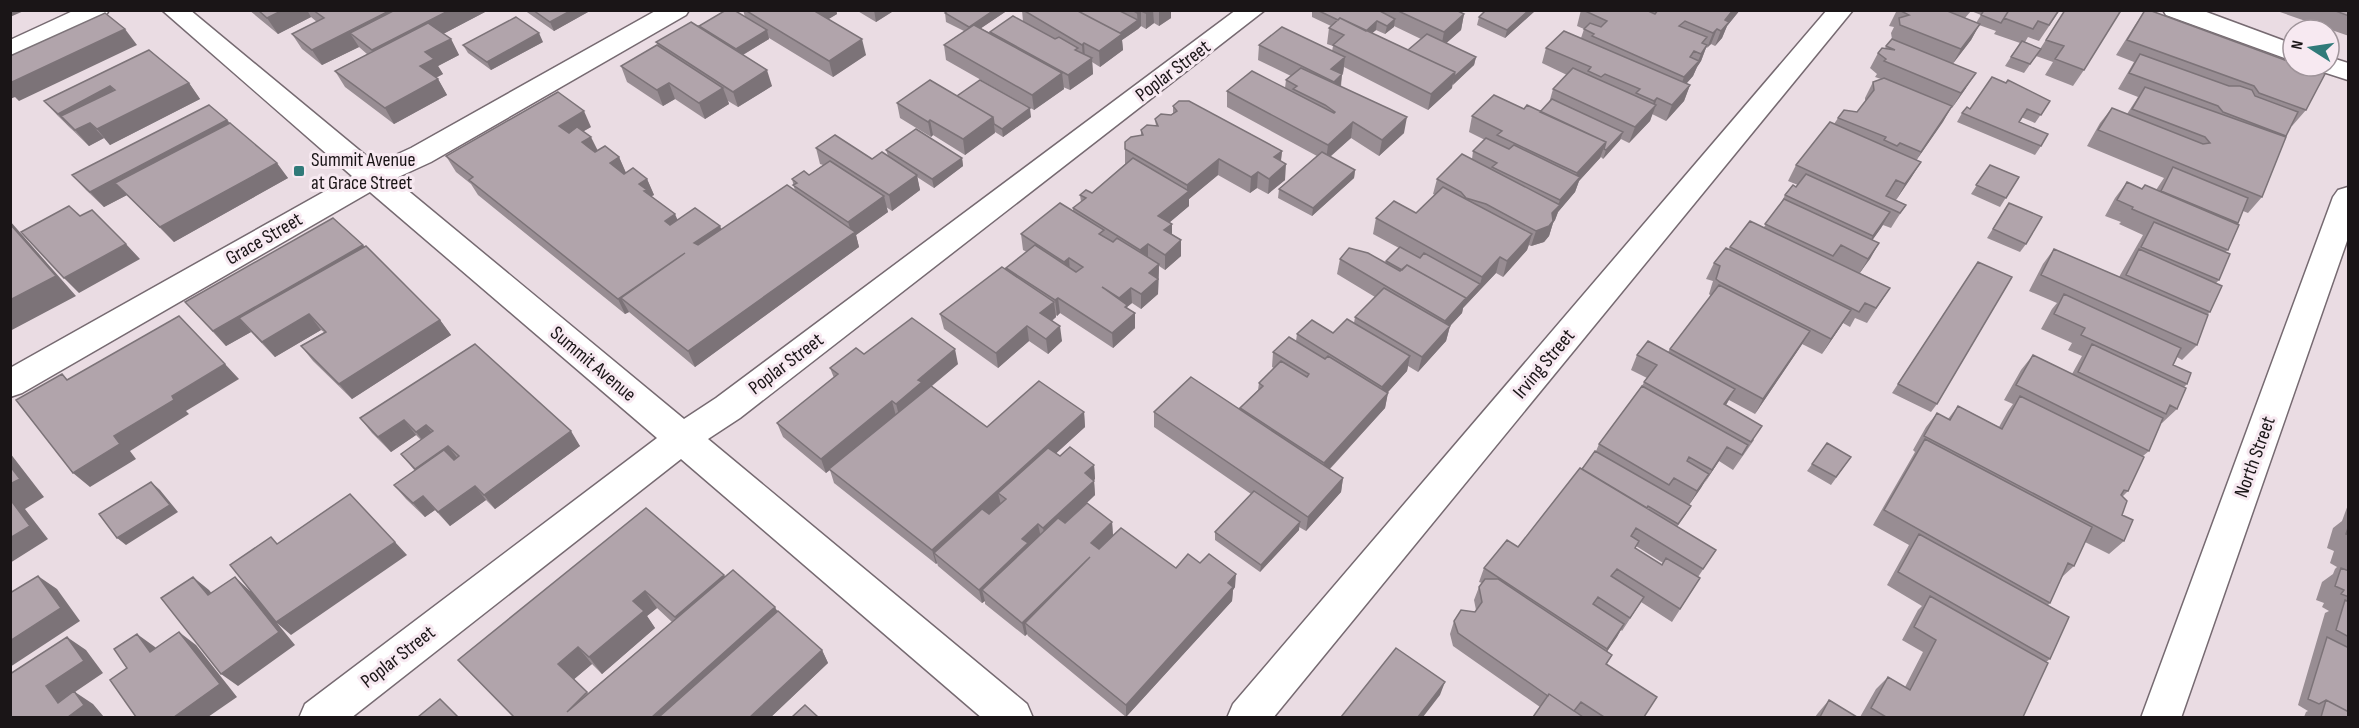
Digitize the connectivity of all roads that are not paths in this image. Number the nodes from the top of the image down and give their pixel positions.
1 (98, 10) edge
2 (174, 10) edge
3 (677, 10) edge
4 (1253, 10) edge
5 (1841, 10) edge
6 (2175, 10) edge
7 (2281, 49) edge
8 (10, 50) edge
9 (371, 178) junction
10 (2349, 197) edge
11 (10, 384) edge
12 (681, 439) junction
13 (319, 717) edge
14 (1013, 717) edge
15 (1247, 717) edge
16 (2161, 717) edge

1 - 8 street
2 - 9 street, Summit Avenue
3 - 9 street, Grace Street
4 - 12 street, Poplar Street
5 - 15 street, Irving Street
6 - 7 street
9 - 11 street, Grace Street
9 - 12 street, Summit Avenue
10 - 16 street, North Street
12 - 13 street, Poplar Street
12 - 14 street, Summit Avenue

